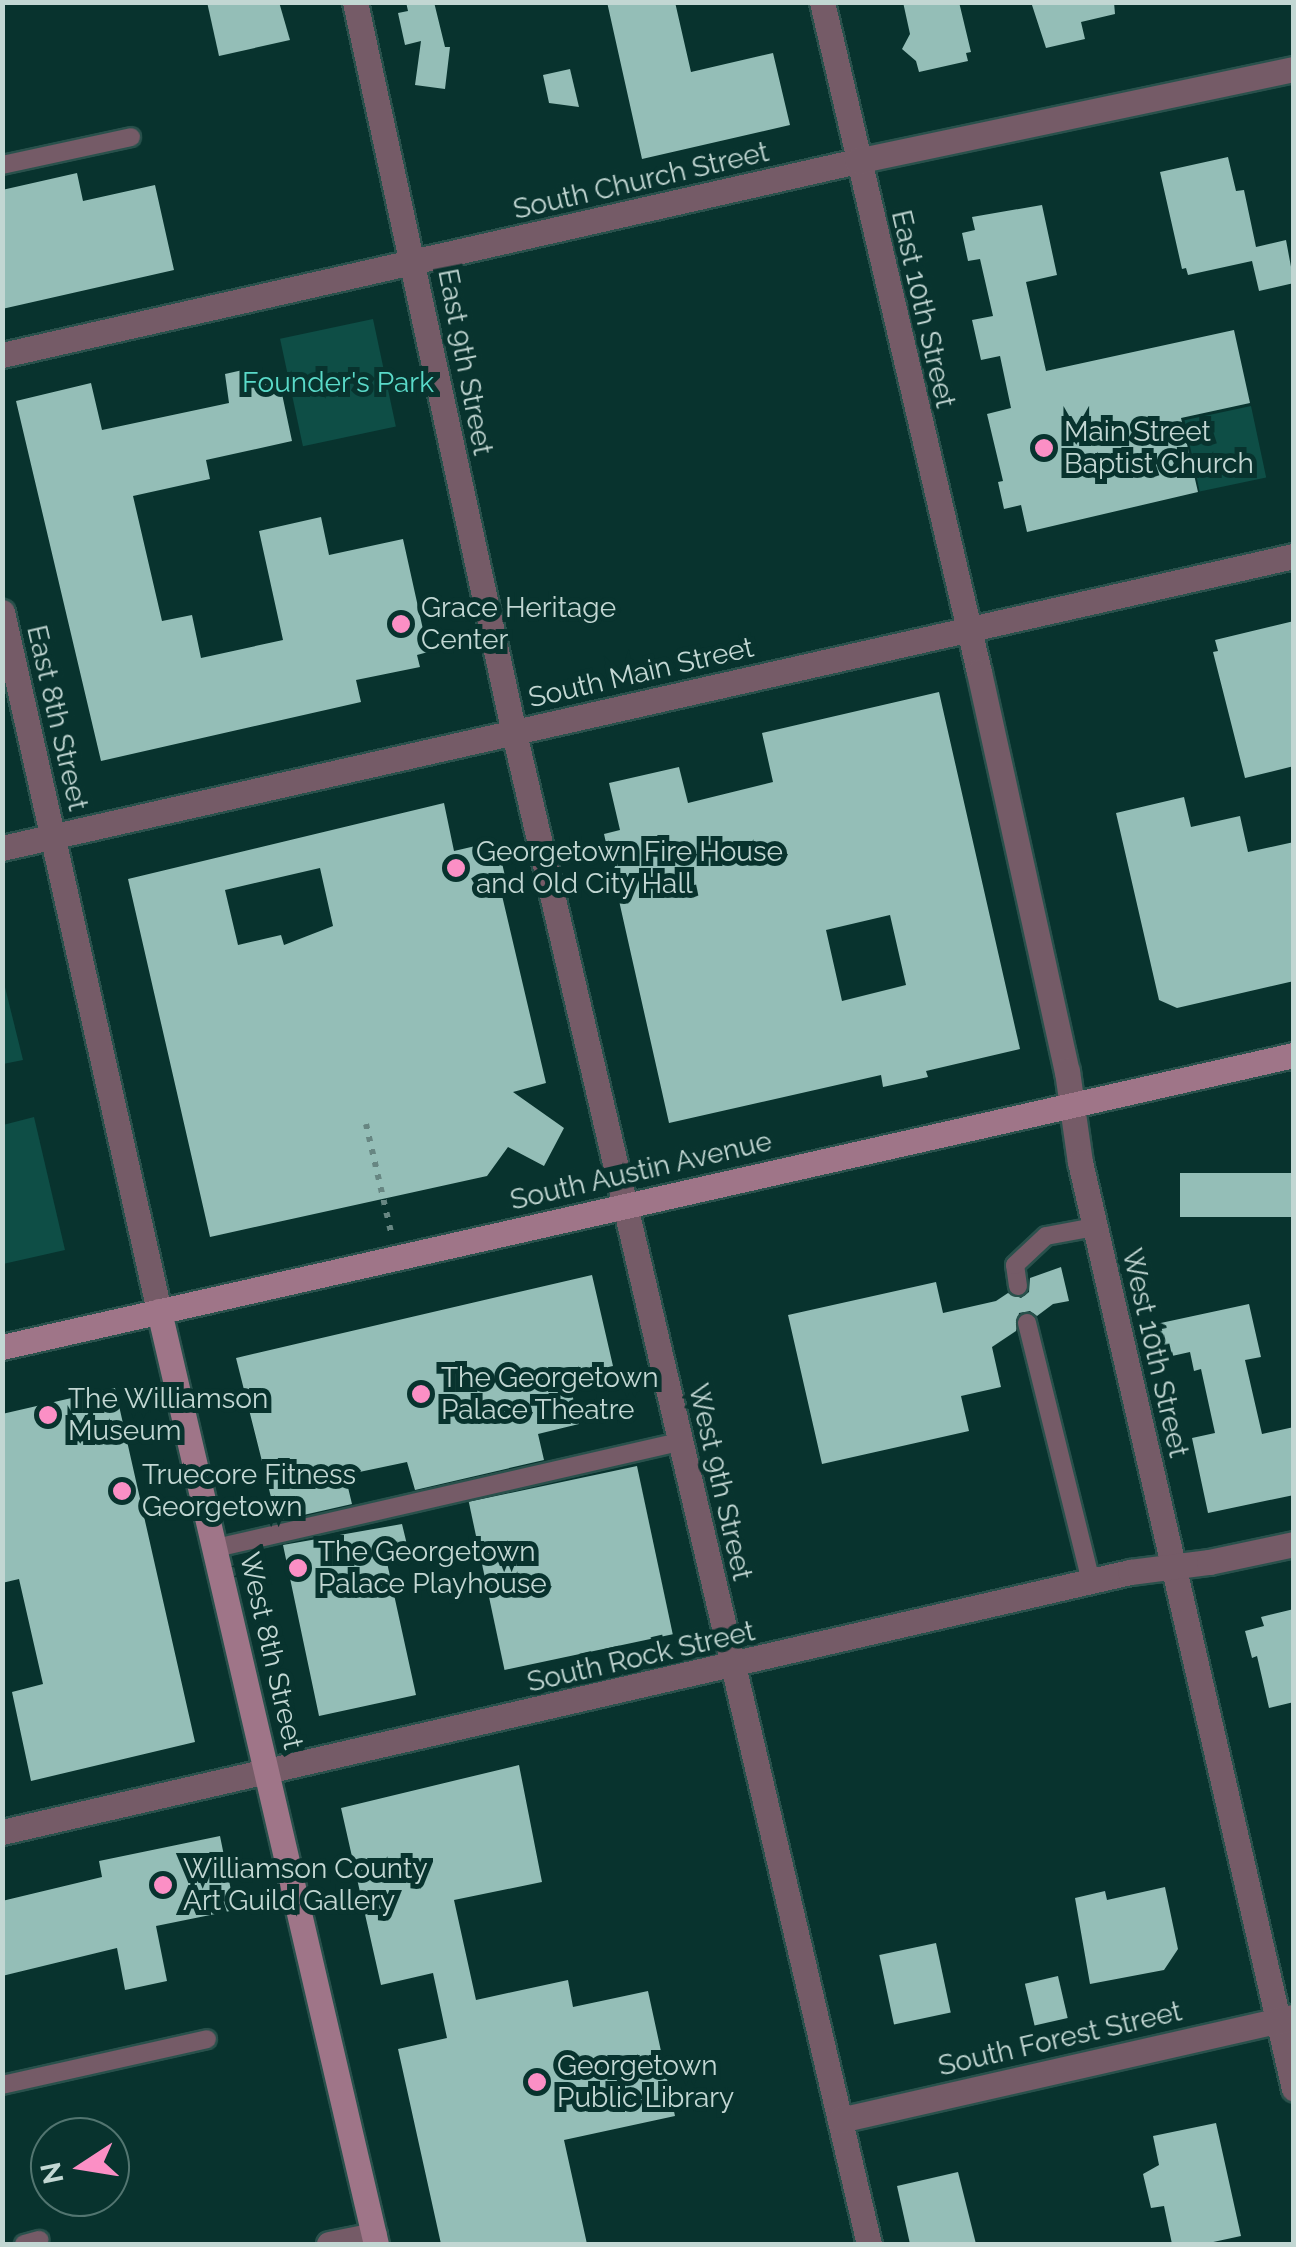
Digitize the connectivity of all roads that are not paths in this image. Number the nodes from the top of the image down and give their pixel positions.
1 (355, 2) edge
2 (822, 2) edge
3 (1294, 69) edge
4 (131, 137) dead end
5 (857, 161) junction
6 (2, 165) edge
7 (415, 264) junction
8 (2, 355) edge
9 (1294, 556) edge
10 (2, 612) edge
11 (970, 629) junction
12 (514, 733) junction
13 (53, 837) junction
14 (2, 848) edge
15 (1294, 1054) edge
16 (1073, 1105) junction
17 (626, 1205) junction
18 (1095, 1227) junction
19 (1018, 1286) dead end
20 (159, 1311) junction
21 (1027, 1323) dead end
22 (2, 1347) edge
23 (680, 1442) junction
24 (1294, 1544) edge
25 (216, 1548) junction
26 (1174, 1568) junction
27 (1090, 1582) junction
28 (733, 1667) junction
29 (269, 1772) junction
30 (2, 1832) edge
31 (1286, 2019) edge
32 (207, 2039) dead end
33 (2, 2085) edge
34 (1294, 2089) edge
35 (840, 2120) junction
36 (375, 2240) edge
37 (329, 2244) edge
38 (868, 2244) edge

1 - 7 street, East 9th Street
2 - 5 street, East 10th Street
3 - 5 street, South Church Street
4 - 6 lane
5 - 7 street, South Church Street
5 - 11 street, East 10th Street
7 - 8 street, South Church Street
7 - 12 street, East 9th Street
9 - 11 street, South Main Street
10 - 13 street, East 8th Street
11 - 12 street, South Main Street
11 - 16 street, West 10th Street
12 - 13 street, South Main Street
12 - 17 street, West 9th Street
13 - 14 street, South Main Street
13 - 20 street, West 8th Street
15 - 16 main road, South Austin Avenue
16 - 17 main road, South Austin Avenue
16 - 18 street, West 10th Street
17 - 20 main road, South Austin Avenue
17 - 23 street, West 9th Street
18 - 19 lane
18 - 26 street, West 10th Street
20 - 22 main road, South Austin Avenue
20 - 25 main road, West 8th Street
21 - 27 lane
23 - 25 lane
23 - 28 street, West 9th Street
24 - 26 street, South Rock Street
25 - 29 main road, West 8th Street
26 - 27 street, South Rock Street
26 - 31 street, West 10th Street
27 - 28 street, South Rock Street
28 - 29 street, South Rock Street
28 - 35 street, West 9th Street
29 - 30 street, South Rock Street
29 - 36 main road, West 8th Street
31 - 34 street, West 10th Street
31 - 35 street, South Forest Street
32 - 33 lane
35 - 38 street, West 9th Street
36 - 37 street

